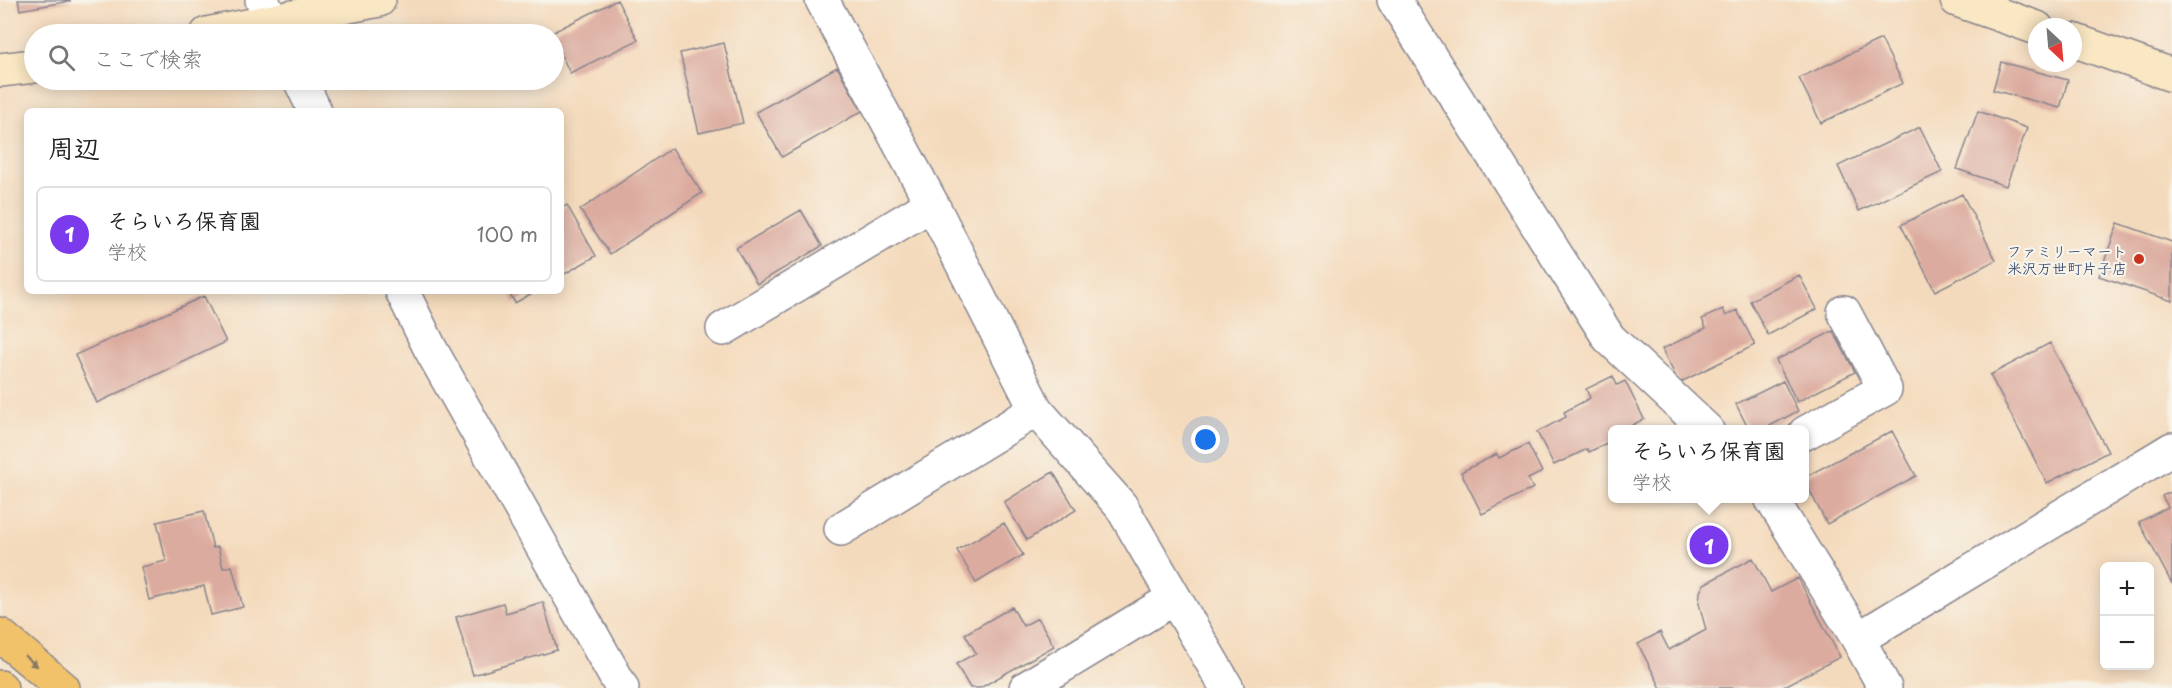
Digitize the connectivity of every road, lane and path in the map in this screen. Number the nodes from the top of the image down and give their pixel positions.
1 (379, 0) edge
2 (822, 0) edge
3 (1394, 0) edge
4 (1965, 1) edge
5 (271, 19) edge
6 (250, 24) edge
7 (2028, 25) edge
8 (2082, 43) edge
9 (24, 67) edge
10 (0, 70) edge
11 (2172, 75) edge
12 (305, 90) edge
13 (314, 108) edge
14 (932, 204) junction
15 (403, 294) edge
16 (1844, 312) dead end
17 (723, 329) dead end
18 (1036, 410) junction
19 (1703, 425) edge
20 (1809, 431) edge
21 (2172, 449) edge
22 (1774, 503) edge
23 (841, 529) dead end
24 (1174, 598) junction
25 (0, 635) edge
26 (1858, 639) junction
27 (63, 688) edge
28 (622, 688) edge
29 (1026, 688) edge
30 (1227, 688) edge
31 (1885, 688) edge

1 - 5 street
2 - 14 street
3 - 19 street
4 - 7 street
5 - 6 street
8 - 11 street
9 - 10 street
12 - 13 street
14 - 17 street
14 - 18 street
15 - 28 street
16 - 20 street
18 - 23 street
18 - 24 street
21 - 26 street
22 - 26 street
24 - 29 street
24 - 30 street
25 -> 27 highway
26 - 31 street

